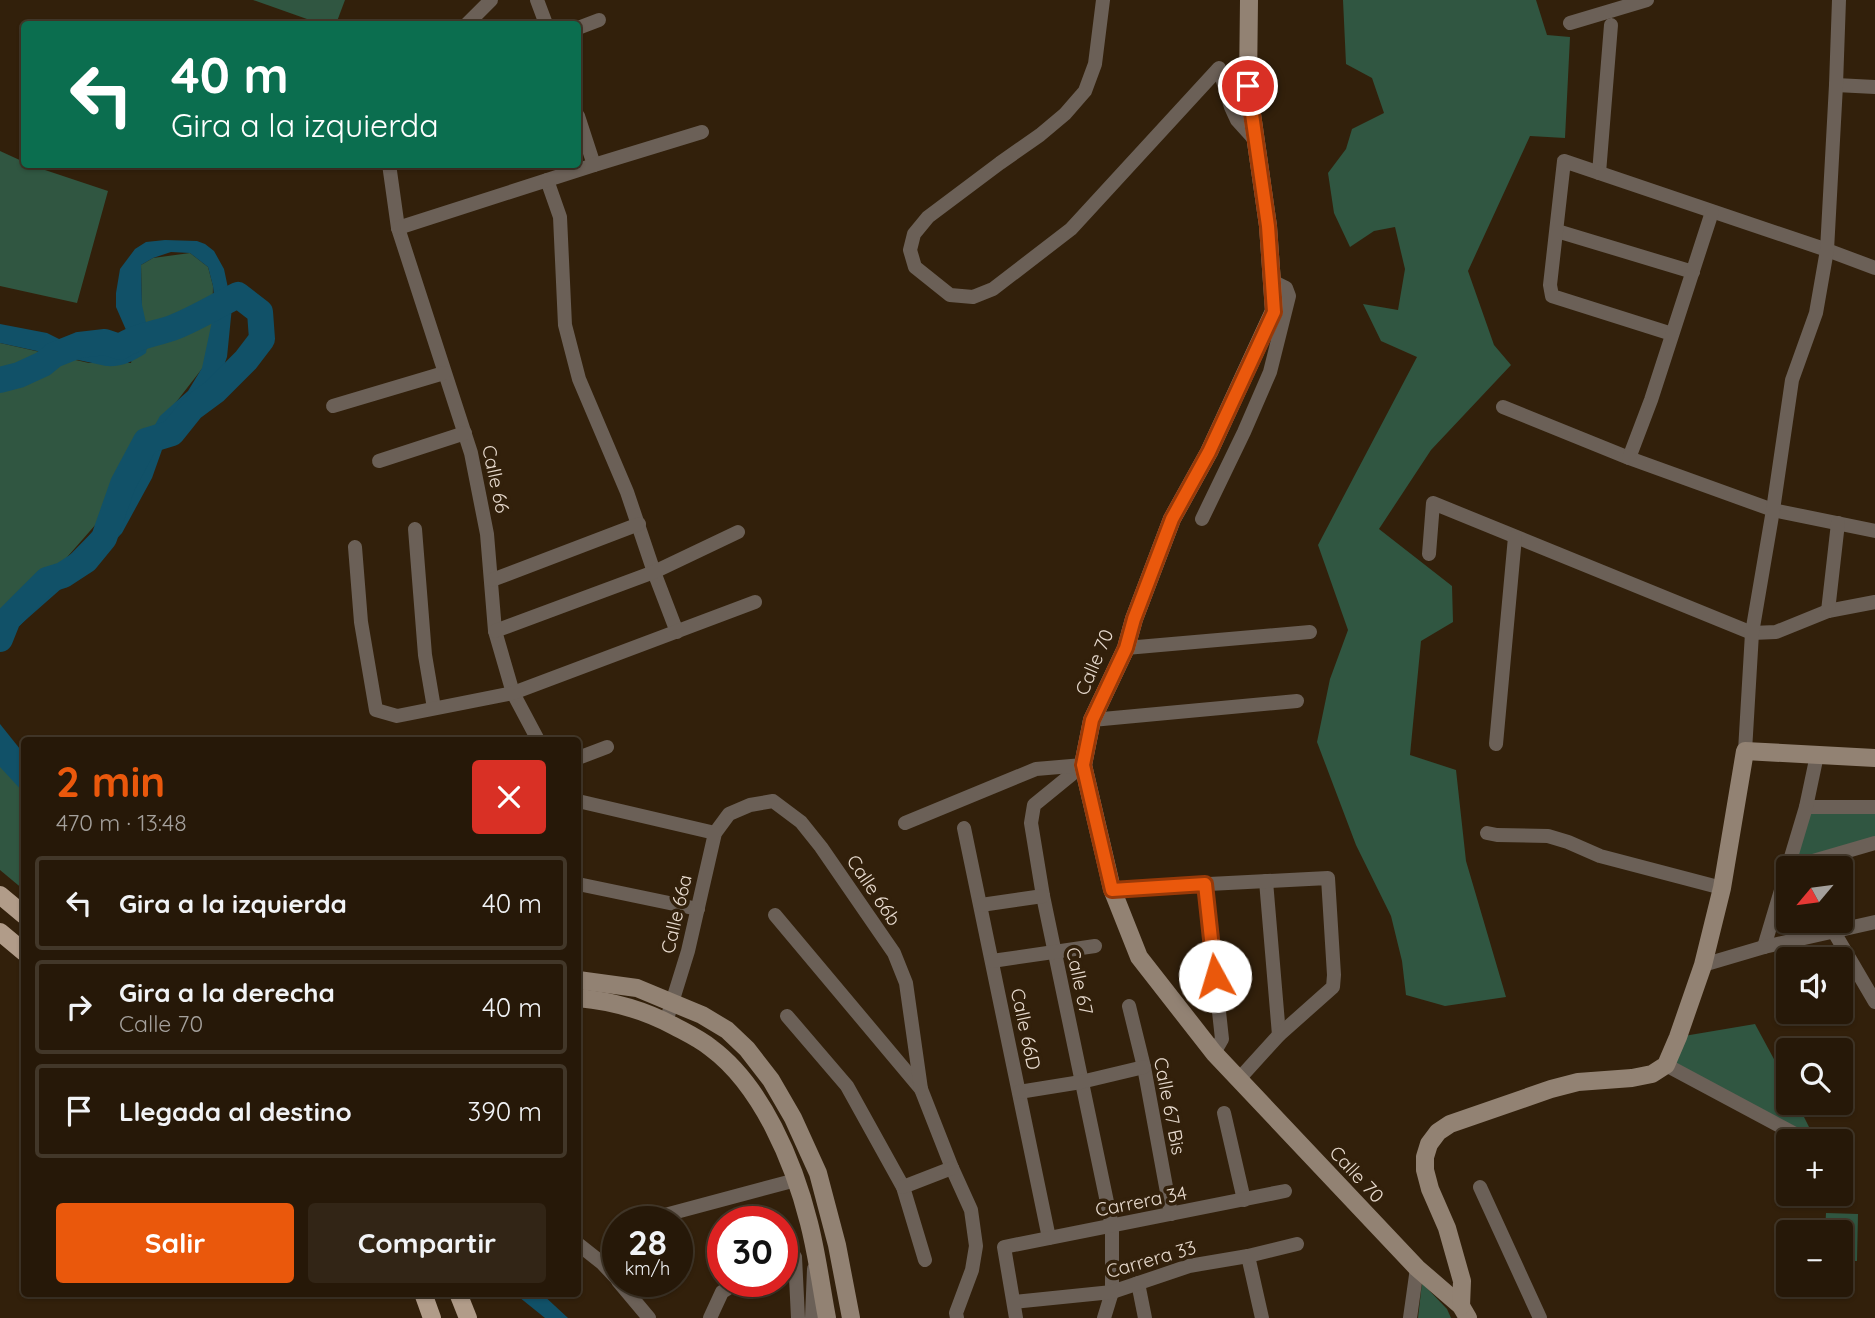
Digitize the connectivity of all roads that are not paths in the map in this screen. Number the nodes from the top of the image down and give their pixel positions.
1 (491, 0) edge
2 (537, 0) edge
3 (1102, 0) edge
4 (1647, 0) edge
5 (1839, 0) edge
6 (1245, 1) edge
7 (599, 20) dead end
8 (470, 21) edge
9 (545, 21) edge
10 (1570, 23) dead end
11 (1611, 25) dead end
12 (581, 27) edge
13 (1836, 85) junction
14 (1875, 88) edge
15 (581, 125) edge
16 (702, 132) dead end
17 (1256, 141) junction
18 (594, 165) junction
19 (390, 168) edge
20 (1599, 173) junction
21 (547, 180) junction
22 (1712, 212) junction
23 (398, 228) junction
24 (1557, 231) junction
25 (1827, 250) junction
26 (1875, 268) edge
27 (1693, 272) junction
28 (1272, 281) junction
29 (1672, 334) junction
30 (444, 373) junction
31 (333, 406) dead end
32 (1503, 407) dead end
33 (465, 433) junction
34 (1629, 458) junction
35 (379, 461) dead end
36 (1773, 510) junction
37 (1202, 519) dead end
38 (1838, 523) junction
39 (639, 524) junction
40 (415, 529) dead end
41 (738, 531) dead end
42 (1875, 531) edge
43 (1515, 537) junction
44 (355, 547) dead end
45 (1429, 554) dead end
46 (654, 572) junction
47 (492, 580) junction
48 (755, 602) dead end
49 (1875, 602) edge
50 (1828, 611) junction
51 (495, 631) junction
52 (677, 632) junction
53 (1310, 632) dead end
54 (1752, 634) junction
55 (1126, 648) junction
56 (513, 693) junction
57 (1297, 701) dead end
58 (434, 708) junction
59 (1092, 720) junction
60 (536, 737) edge
61 (1496, 744) dead end
62 (607, 747) dead end
63 (1745, 751) junction
64 (1817, 755) junction
65 (581, 757) edge
66 (1875, 758) edge
67 (1083, 765) junction
68 (581, 803) edge
69 (1807, 807) junction
70 (1875, 807) edge
71 (905, 823) dead end
72 (964, 828) dead end
73 (715, 833) junction
74 (1487, 833) dead end
75 (1875, 843) edge
76 (1793, 856) edge
77 (1830, 856) edge
78 (1266, 881) junction
79 (1205, 884) junction
80 (581, 885) edge
81 (1722, 888) junction
82 (1112, 890) junction
83 (0, 895) edge
84 (1043, 896) junction
85 (981, 905) junction
86 (698, 909) junction
87 (1776, 909) edge
88 (21, 914) edge
89 (775, 915) dead end
90 (21, 919) edge
91 (1875, 922) edge
92 (1853, 927) edge
93 (1829, 933) edge
94 (1835, 933) edge
95 (4, 935) edge
96 (1095, 946) dead end
97 (1764, 947) junction
98 (21, 949) edge
99 (1055, 952) junction
100 (992, 961) junction
101 (1703, 965) junction
102 (1868, 978) edge
103 (581, 980) edge
104 (581, 998) edge
105 (1875, 1002) edge
106 (673, 1003) junction
107 (1129, 1006) dead end
108 (788, 1016) dead end
109 (666, 1022) junction
110 (1279, 1035) junction
111 (1214, 1053) junction
112 (1666, 1065) junction
113 (1144, 1067) junction
114 (1238, 1079) junction
115 (1081, 1082) junction
116 (921, 1089) junction
117 (1019, 1092) junction
118 (1224, 1113) dead end
119 (1786, 1129) edge
120 (952, 1168) junction
121 (796, 1180) junction
122 (903, 1187) junction
123 (1480, 1187) dead end
124 (1285, 1191) dead end
125 (1244, 1200) junction
126 (693, 1208) edge
127 (1171, 1214) junction
128 (1112, 1226) junction
129 (1049, 1238) junction
130 (1297, 1244) dead end
131 (581, 1246) edge
132 (814, 1250) junction
133 (1248, 1256) junction
134 (925, 1261) dead end
135 (602, 1263) edge
136 (1417, 1268) junction
137 (1138, 1283) junction
138 (1112, 1292) junction
139 (425, 1297) edge
140 (460, 1297) edge
141 (631, 1297) edge
142 (720, 1297) edge
143 (797, 1297) edge
144 (1014, 1302) junction
145 (1465, 1312) edge
146 (432, 1318) edge
147 (468, 1318) edge
148 (649, 1318) edge
149 (710, 1318) edge
150 (798, 1318) edge
151 (812, 1318) edge
152 (827, 1318) edge
153 (852, 1318) edge
154 (957, 1318) edge
155 (1016, 1318) edge
156 (1104, 1318) edge
157 (1145, 1318) edge
158 (1262, 1318) edge
159 (1410, 1318) edge
160 (1540, 1318) edge

1 - 8 street
2 - 9 street
3 - 17 street
4 - 10 street
5 - 13 street
6 - 17 main road, Calle 70
7 - 12 street
11 - 20 street
13 - 14 street
13 - 25 street
15 - 18 street
16 - 18 street
17 - 28 main road, Calle 70
18 - 21 street
19 - 23 street, Calle 66
20 - 22 street
20 - 24 street
21 - 23 street
21 - 39 street
22 - 25 street
22 - 27 street
23 - 30 street, Calle 66
24 - 27 street
24 - 29 street
25 - 26 street
25 - 36 street
27 - 29 street
28 - 37 street
28 - 55 main road, Calle 70
29 - 34 street
30 - 31 street
30 - 33 street, Calle 66
32 - 34 street
33 - 35 street
33 - 47 street, Calle 66
34 - 36 street
36 - 38 street
36 - 54 street
38 - 42 street
38 - 50 street
39 - 46 street
39 - 47 street
40 - 58 street
41 - 46 street
43 - 45 street
43 - 54 street
43 - 61 street
44 - 58 street
46 - 51 street
46 - 52 street
47 - 51 street, Calle 66
48 - 52 street
49 - 50 street
50 - 54 street
51 - 56 street, Calle 66
52 - 56 street
53 - 55 street
54 - 63 street
55 - 59 main road, Calle 70
56 - 58 street
56 - 60 street, Calle 66
57 - 59 street
59 - 67 main road, Calle 70
62 - 65 street
63 - 64 main road
63 - 81 main road
64 - 66 main road
64 - 69 street
67 - 71 street
67 - 82 main road, Calle 70
67 - 84 street, Calle 67
68 - 73 street
69 - 70 street
69 - 76 street
72 - 85 street, Calle 66D
73 - 86 street, Calle 66a
73 - 116 street, Calle 66b
74 - 81 street
75 - 77 street
78 - 79 street
78 - 110 street
78 - 110 street
79 - 82 street
79 - 111 street
80 - 86 street
81 - 101 main road
82 - 111 main road, Calle 70
83 - 88 main road
84 - 85 street
84 - 99 street, Calle 67
85 - 100 street, Calle 66D
86 - 106 street, Calle 66a
87 - 97 street
89 - 116 street
90 - 95 main road
91 - 92 street
93 - 97 street
94 - 102 street
95 - 98 main road
96 - 99 street
97 - 101 street
99 - 100 street
99 - 115 street, Calle 67
100 - 117 street, Calle 66D
101 - 112 main road
102 - 105 street
103 - 106 main road
104 - 109 main road
106 - 109 street, Calle 66a
106 - 153 main road
107 - 113 street, Calle 67 Bis
108 - 122 street
109 - 121 main road
110 - 114 street
111 - 114 main road, Calle 70
112 - 119 street
112 - 145 main road
113 - 115 street
113 - 127 street, Calle 67 Bis
114 - 136 main road, Calle 70
115 - 117 street
115 - 128 street, Calle 67
116 - 120 street
117 - 129 street, Calle 66D
118 - 125 street
120 - 122 street
120 - 154 street
121 - 126 street
121 - 132 main road
122 - 134 street
123 - 160 street
124 - 125 street, Carrera 34
125 - 127 street, Carrera 34
127 - 128 street, Carrera 34
128 - 129 street, Carrera 34
128 - 138 street, Calle 67
129 - 144 street, Carrera 34
130 - 133 street, Carrera 33
131 - 135 street
132 - 151 street
132 - 152 main road
133 - 137 street, Carrera 33
133 - 158 street
136 - 145 main road, Calle 70
136 - 159 street
137 - 138 street, Carrera 33
137 - 157 street
138 - 144 street, Carrera 33
138 - 156 street, Calle 67
139 - 146 main road
140 - 147 main road
141 - 148 street
142 - 149 street
143 - 150 street
144 - 155 street

